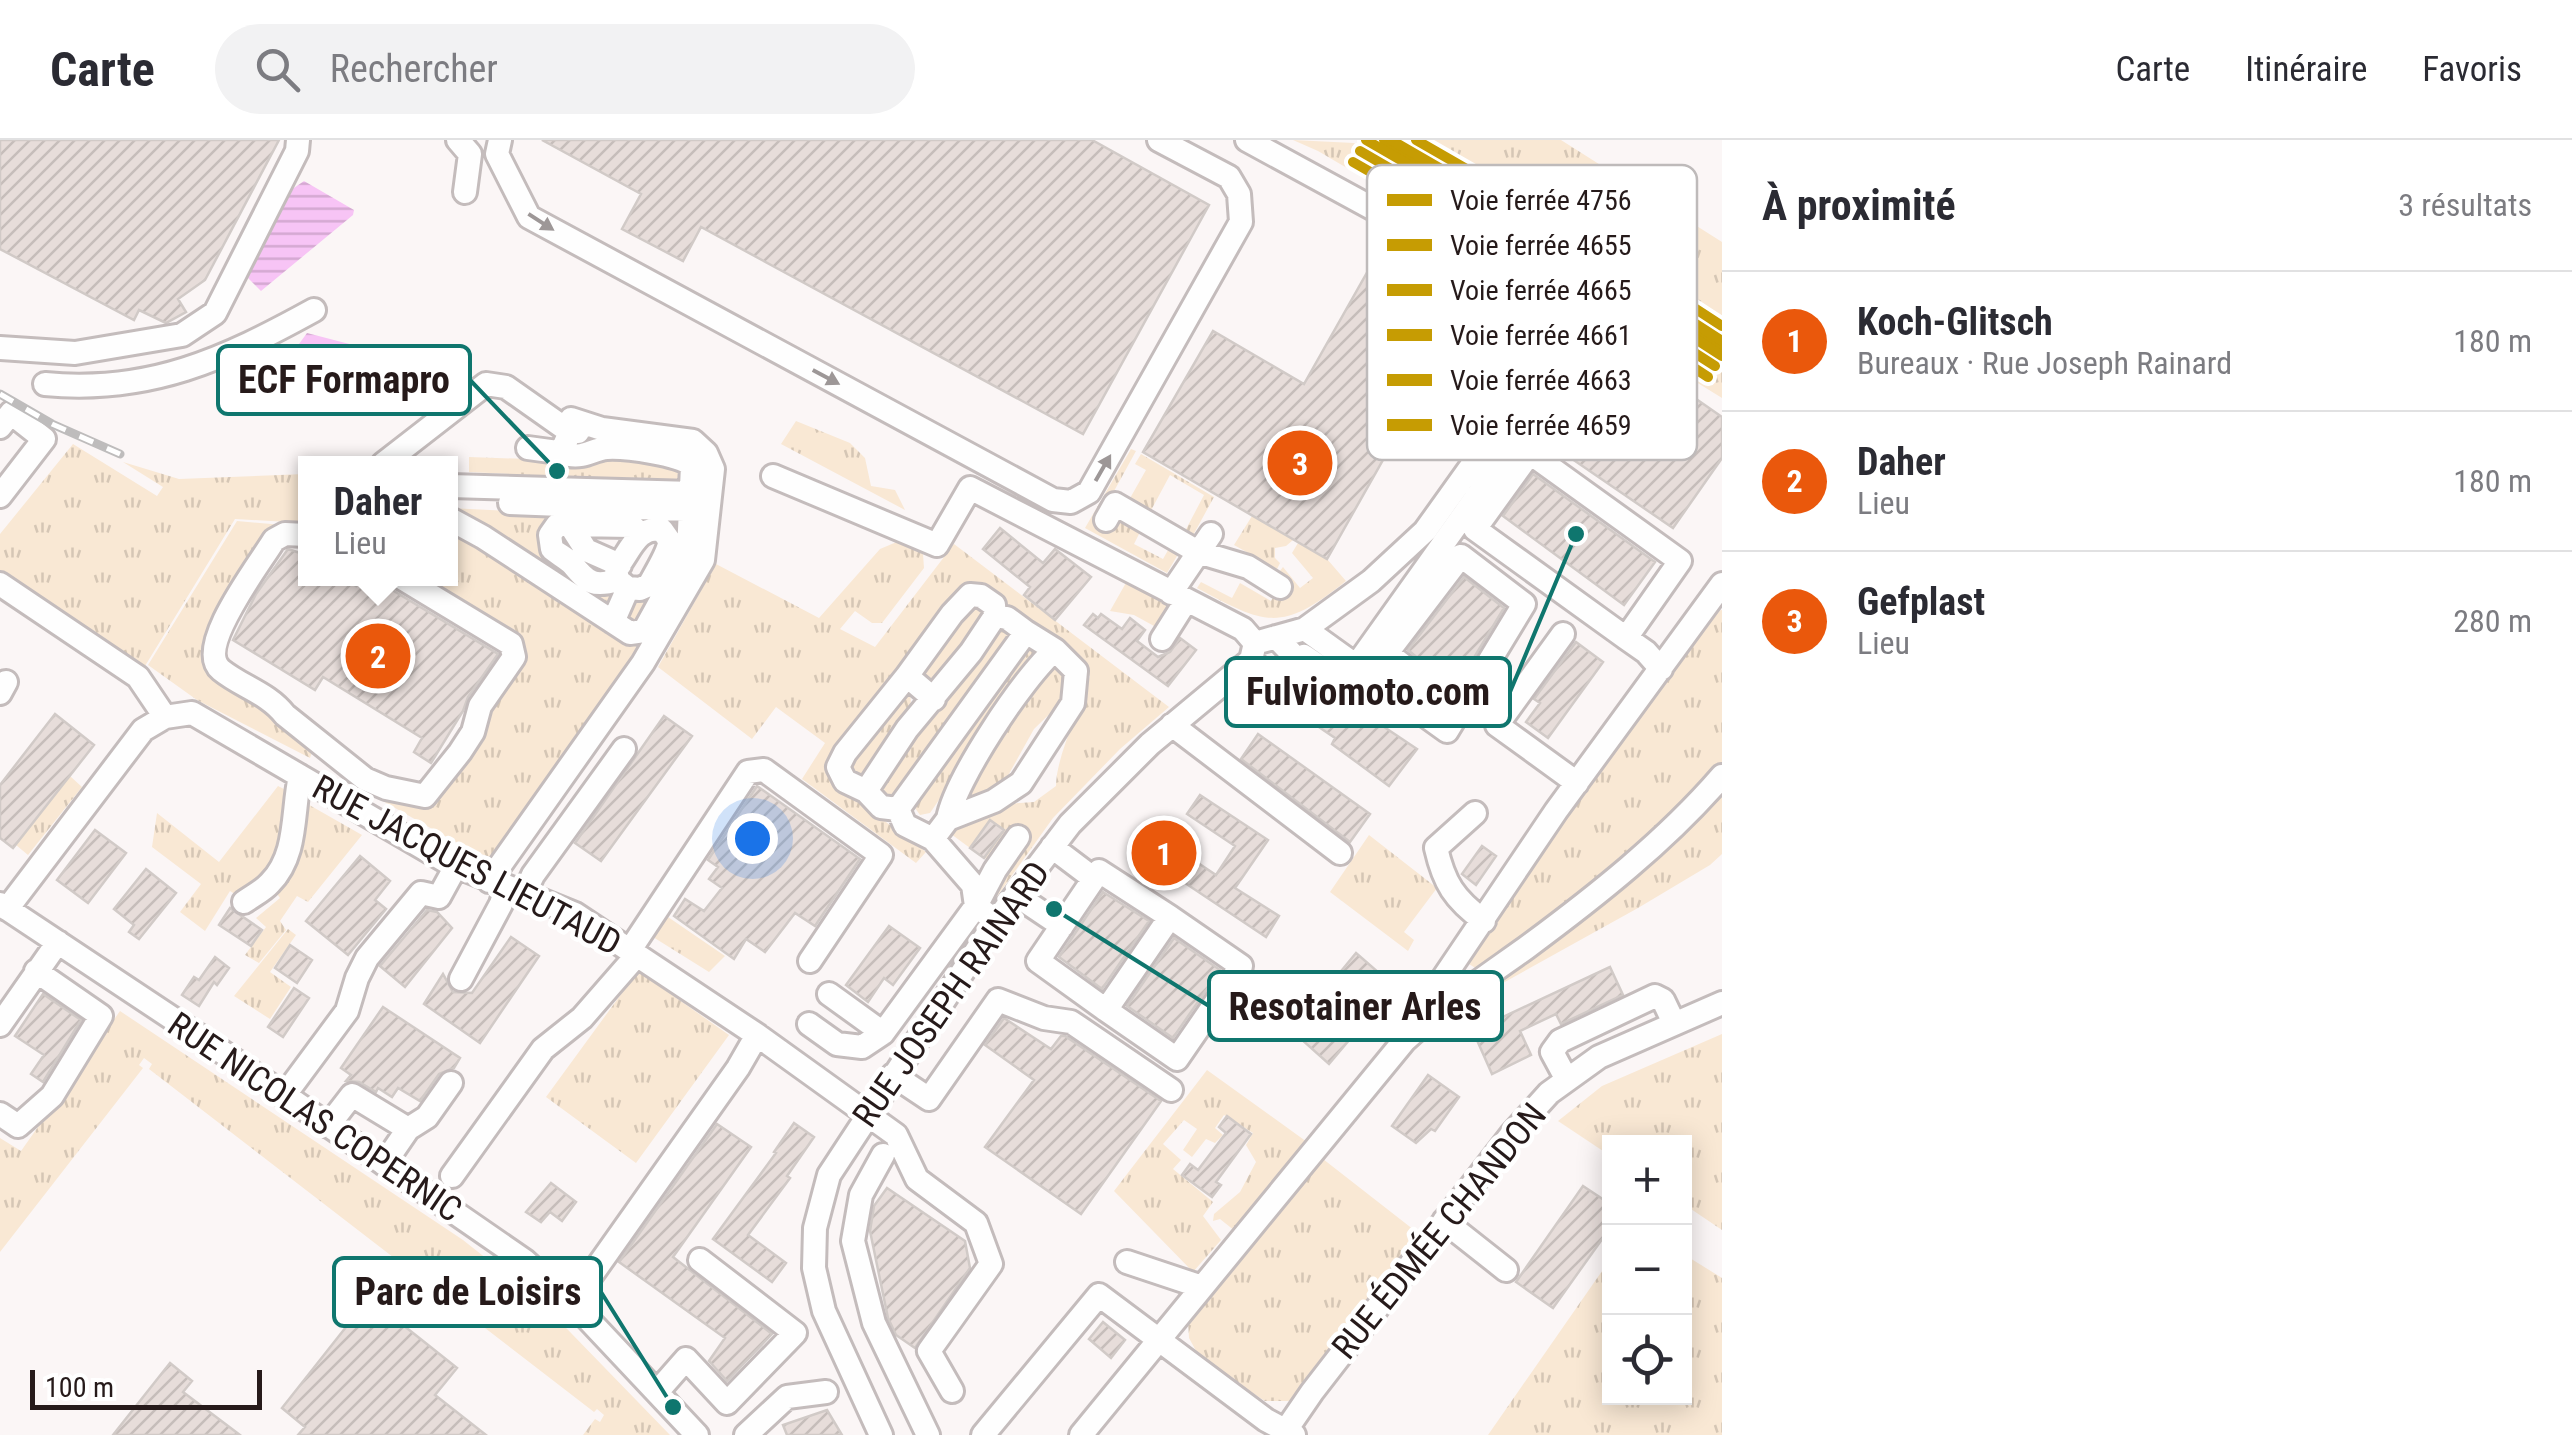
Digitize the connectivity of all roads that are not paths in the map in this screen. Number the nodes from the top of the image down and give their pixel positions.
1 (298, 140) edge
2 (458, 140) edge
3 (500, 140) edge
4 (1158, 140) edge
5 (1247, 140) edge
6 (465, 192) dead end
7 (1367, 205) edge
8 (314, 310) dead end
9 (0, 348) edge
10 (45, 384) dead end
11 (1, 424) edge
12 (567, 438) junction
13 (528, 448) dead end
14 (393, 456) edge
15 (1475, 460) edge
16 (1502, 460) edge
17 (1525, 460) edge
18 (1540, 460) edge
19 (773, 476) dead end
20 (458, 487) edge
21 (0, 496) edge
22 (458, 501) edge
23 (691, 502) junction
24 (1106, 520) dead end
25 (458, 524) edge
26 (640, 532) junction
27 (298, 535) edge
28 (1205, 543) junction
29 (622, 577) junction
30 (0, 584) edge
31 (1722, 584) edge
32 (415, 586) edge
33 (1280, 587) dead end
34 (1179, 597) junction
35 (1714, 603) edge
36 (995, 616) junction
37 (613, 622) junction
38 (1305, 629) junction
39 (1026, 632) junction
40 (1562, 634) dead end
41 (1626, 638) junction
42 (1162, 639) dead end
43 (1265, 640) junction
44 (1054, 650) junction
45 (1356, 666) junction
46 (1661, 668) junction
47 (907, 676) junction
48 (1442, 696) dead end
49 (934, 699) junction
50 (1387, 712) dead end
51 (166, 717) junction
52 (1172, 726) junction
53 (624, 749) dead end
54 (338, 756) junction
55 (300, 776) junction
56 (1722, 776) edge
57 (1577, 783) junction
58 (321, 789) junction
59 (866, 791) junction
60 (898, 809) junction
61 (1475, 813) dead end
62 (948, 819) junction
63 (1018, 837) dead end
64 (932, 840) junction
65 (1052, 847) junction
66 (1340, 853) dead end
67 (456, 866) junction
68 (1093, 878) junction
69 (507, 887) junction
70 (1016, 895) junction
71 (244, 902) dead end
72 (976, 906) junction
73 (4, 907) edge
74 (1170, 918) junction
75 (996, 920) junction
76 (1484, 921) junction
77 (1062, 926) junction
78 (58, 942) junction
79 (634, 953) junction
80 (810, 960) dead end
81 (36, 971) junction
82 (461, 979) dead end
83 (829, 994) dead end
84 (1722, 1002) edge
85 (1106, 1010) junction
86 (1674, 1023) junction
87 (809, 1024) dead end
88 (0, 1026) edge
89 (883, 1033) junction
90 (757, 1035) junction
91 (1404, 1041) junction
92 (893, 1075) junction
93 (1566, 1078) junction
94 (451, 1083) dead end
95 (1171, 1090) dead end
96 (284, 1096) junction
97 (0, 1114) edge
98 (867, 1114) junction
99 (328, 1126) junction
100 (408, 1129) junction
101 (883, 1155) dead end
102 (384, 1164) junction
103 (452, 1176) dead end
104 (1444, 1221) junction
105 (700, 1260) dead end
106 (1126, 1262) dead end
107 (1506, 1270) dead end
108 (1202, 1287) junction
109 (572, 1304) junction
110 (870, 1308) junction
111 (832, 1327) junction
112 (1160, 1339) junction
113 (952, 1391) dead end
114 (658, 1392) junction
115 (826, 1392) dead end
116 (1290, 1433) edge
117 (697, 1435) edge
118 (746, 1435) edge
119 (881, 1435) edge
120 (928, 1435) edge
121 (983, 1435) edge
122 (1081, 1435) edge

1 - 9 street
2 - 6 street
3 -> 4 street
5 - 7 street
8 - 10 street
11 - 21 street
12 - 13 street
12 - 14 street
12 - 23 street
12 - 69 street
15 - 38 street
16 - 45 street
17 - 41 street
18 - 41 street
19 - 34 street
20 - 23 street
22 - 23 street
23 - 37 street
24 - 28 street
25 - 37 street
26 - 29 street
26 - 29 street
26 - 29 street
27 - 54 street
28 - 33 street
28 - 34 street
29 - 37 street
30 - 51 street
31 - 35 street
32 - 54 street
34 - 42 street
34 - 43 street
35 - 46 street
36 - 39 street
36 - 47 street
36 - 49 street
38 - 43 street
38 - 45 street
39 - 44 street
39 - 60 street
40 - 57 street
41 - 46 street
43 - 50 street
43 - 52 street, RUE JOSEPH RAINARD
44 - 62 street
44 - 62 street
45 - 48 street
46 - 57 street
47 - 49 street
47 - 59 street
49 - 59 street
51 - 55 street, RUE JACQUES LIEUTAUD
51 - 73 street
52 - 65 street, RUE JOSEPH RAINARD
52 - 66 street
53 - 69 street
54 - 58 street
55 - 58 street, RUE JACQUES LIEUTAUD
55 - 71 street
56 - 91 street
57 - 76 street
58 - 67 street, RUE JACQUES LIEUTAUD
59 - 60 street
60 - 64 street
61 - 76 street
62 - 64 street
63 - 72 street
64 - 72 street
65 - 68 street
65 - 70 street, RUE JOSEPH RAINARD
67 - 69 street, RUE JACQUES LIEUTAUD
67 - 96 street
68 - 74 street
68 - 77 street
69 - 79 street, RUE JACQUES LIEUTAUD
69 - 82 street
70 - 75 street, RUE JOSEPH RAINARD
70 - 77 street
72 - 75 street
72 - 89 street
73 - 78 street, RUE NICOLAS COPERNIC
74 - 85 street
74 - 85 street
75 - 92 street, RUE JOSEPH RAINARD
76 - 91 street
77 - 85 street
78 - 81 street
78 - 96 street, RUE NICOLAS COPERNIC
79 - 80 street
79 - 90 street, RUE JACQUES LIEUTAUD
79 - 103 street
81 - 88 street
81 - 97 street
83 - 89 street
84 - 86 street, RUE ÉDMÉE CHANDON
86 - 93 street, RUE ÉDMÉE CHANDON
86 - 93 street
87 - 89 street
90 - 98 street, RUE JACQUES LIEUTAUD
90 - 109 street
91 - 108 street
92 - 95 street
92 - 98 street, RUE JOSEPH RAINARD
93 - 104 street, RUE ÉDMÉE CHANDON
94 - 100 street
96 - 99 street, RUE NICOLAS COPERNIC
98 - 111 street, RUE JOSEPH RAINARD
98 - 113 street, RUE JACQUES LIEUTAUD
99 - 100 street
99 - 102 street, RUE NICOLAS COPERNIC
100 - 102 street
101 - 110 street
102 - 109 street, RUE NICOLAS COPERNIC
104 - 107 street
104 - 116 street, RUE ÉDMÉE CHANDON
105 - 114 street
106 - 108 street
108 - 112 street
109 - 114 street, RUE NICOLAS COPERNIC
110 - 111 street
110 - 120 street
111 - 119 street, RUE JOSEPH RAINARD
112 - 116 street
112 - 121 street
112 - 122 street
114 - 117 street, RUE NICOLAS COPERNIC
115 - 118 street

